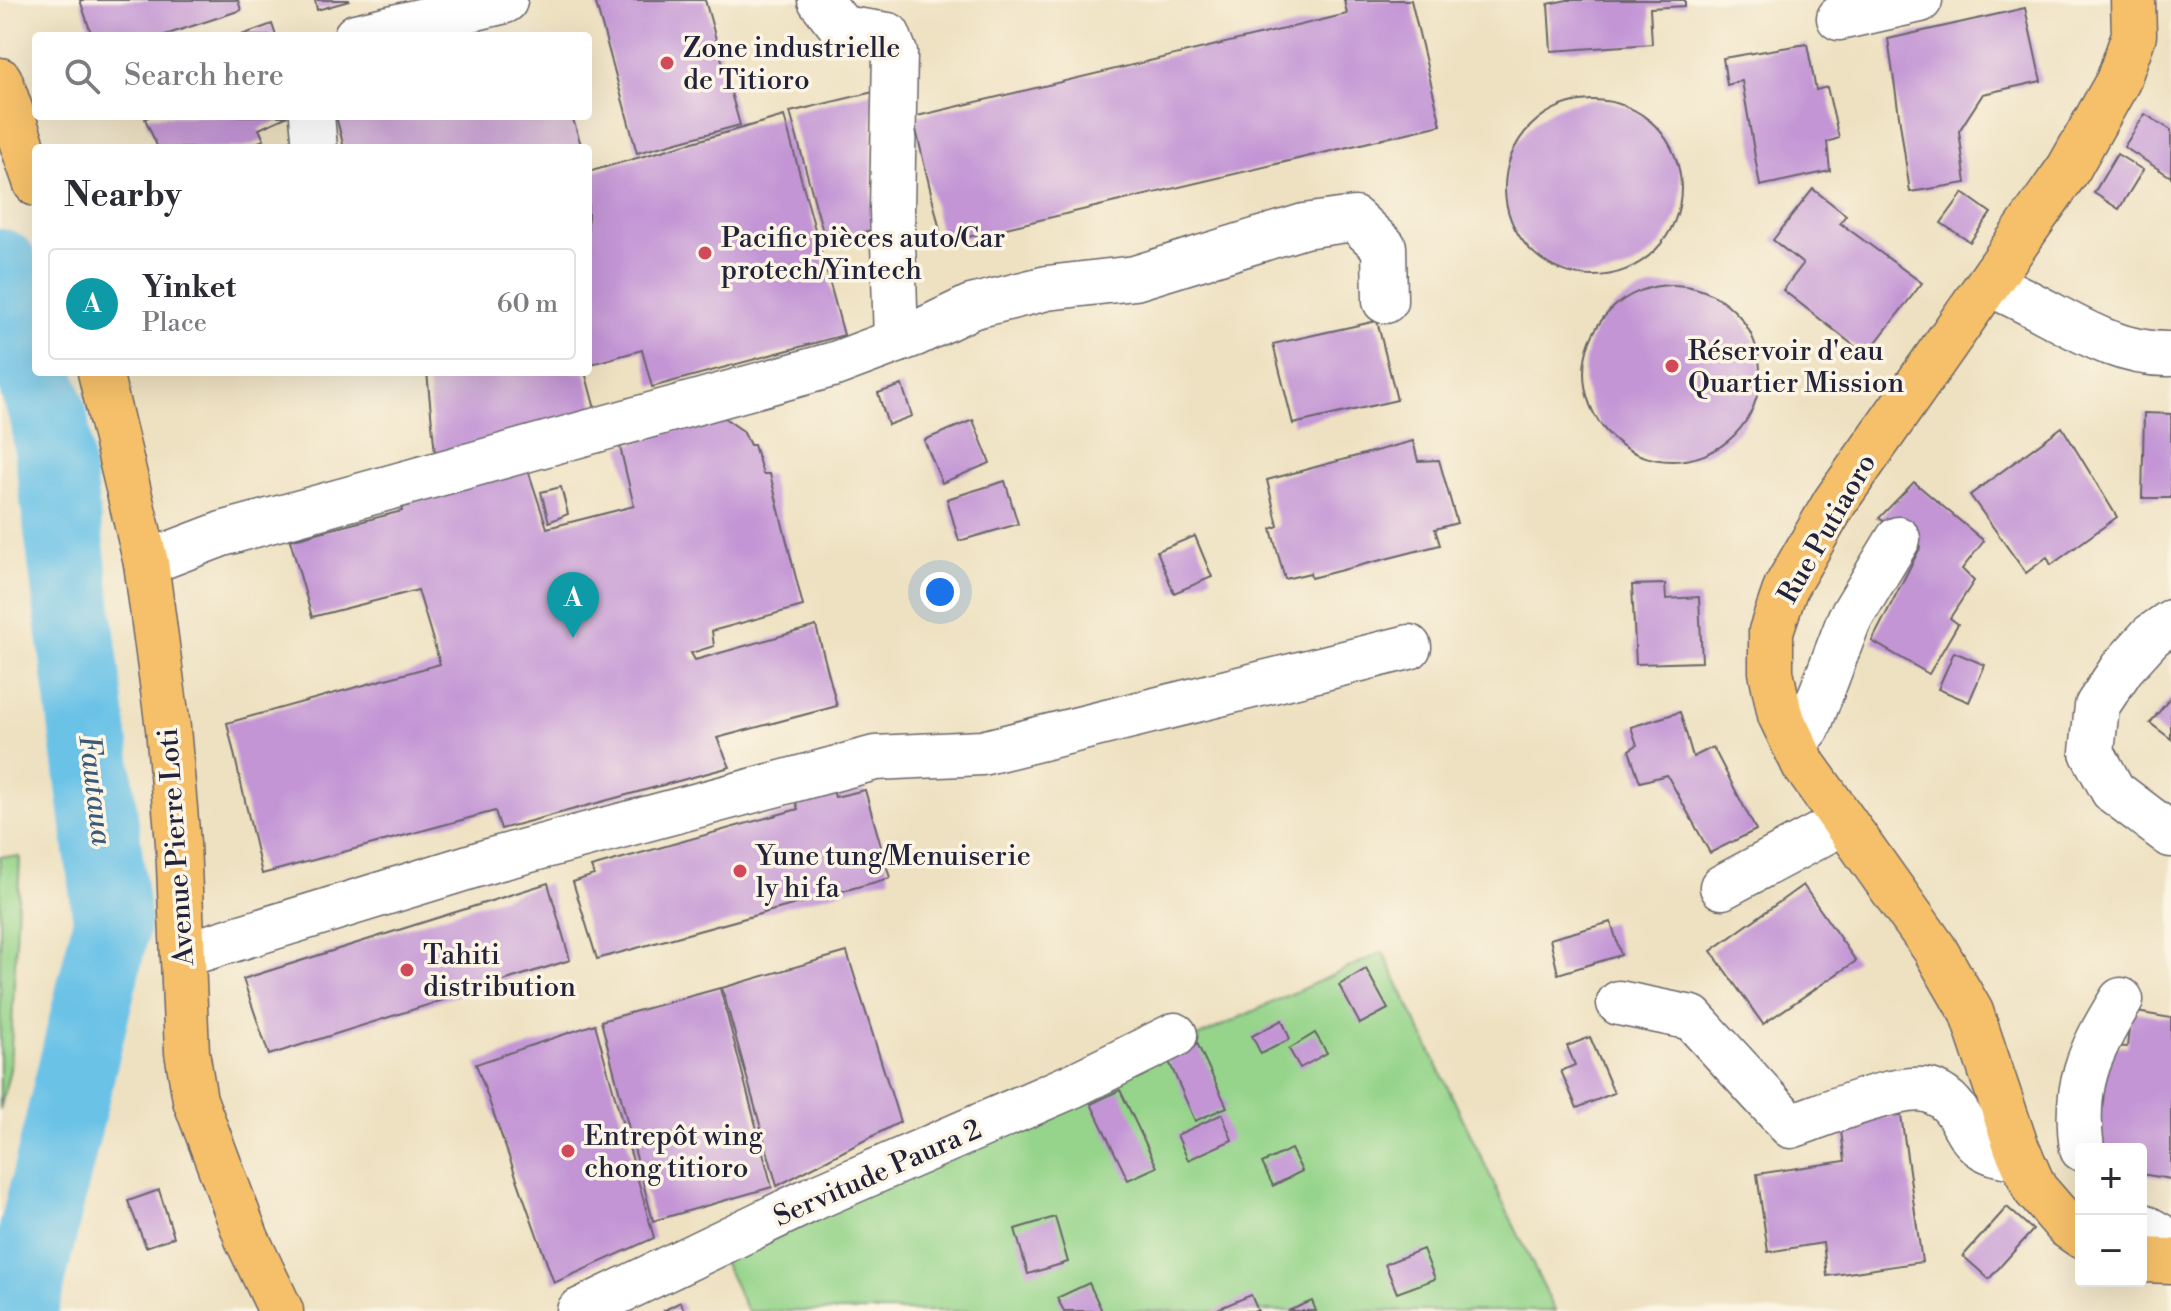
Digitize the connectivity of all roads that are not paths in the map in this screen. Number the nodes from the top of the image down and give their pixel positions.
1 (820, 0) edge
2 (1920, 0) edge
3 (2133, 0) edge
4 (505, 1) edge
5 (1839, 18) dead end
6 (373, 32) edge
7 (0, 80) edge
8 (312, 120) edge
9 (315, 144) edge
10 (32, 172) edge
11 (1988, 284) junction
12 (1385, 301) dead end
13 (896, 341) junction
14 (2171, 354) edge
15 (101, 376) edge
16 (1898, 539) dead end
17 (146, 563) junction
18 (2171, 622) edge
19 (1409, 647) dead end
20 (1794, 743) junction
21 (1844, 822) junction
22 (2171, 835) edge
23 (1722, 887) dead end
24 (183, 955) junction
25 (2121, 1000) dead end
26 (1619, 1003) dead end
27 (1175, 1035) dead end
28 (2081, 1143) edge
29 (2021, 1157) junction
30 (2147, 1228) edge
31 (2075, 1232) edge
32 (2171, 1242) edge
33 (2147, 1260) edge
34 (2171, 1261) edge
35 (281, 1311) edge
36 (579, 1311) edge

1 - 13 street
2 - 5 street
3 - 11 main road, Rue Putiaoro
4 - 6 street
7 - 10 main road
8 - 9 street
11 - 14 street
11 - 20 main road, Rue Putiaoro
12 - 13 street
13 - 17 street
15 - 17 main road, Avenue Pierre Loti
16 - 20 street
17 - 24 main road, Avenue Pierre Loti
18 - 22 street
19 - 24 street
20 - 21 main road, Rue Putiaoro
21 - 23 street
21 - 29 main road, Rue Putiaoro
24 - 35 main road, Avenue Pierre Loti
25 - 28 street
26 - 29 street
27 - 36 street, Servitude Paura 2
29 - 31 main road, Rue Putiaoro
30 - 32 street
33 - 34 main road

